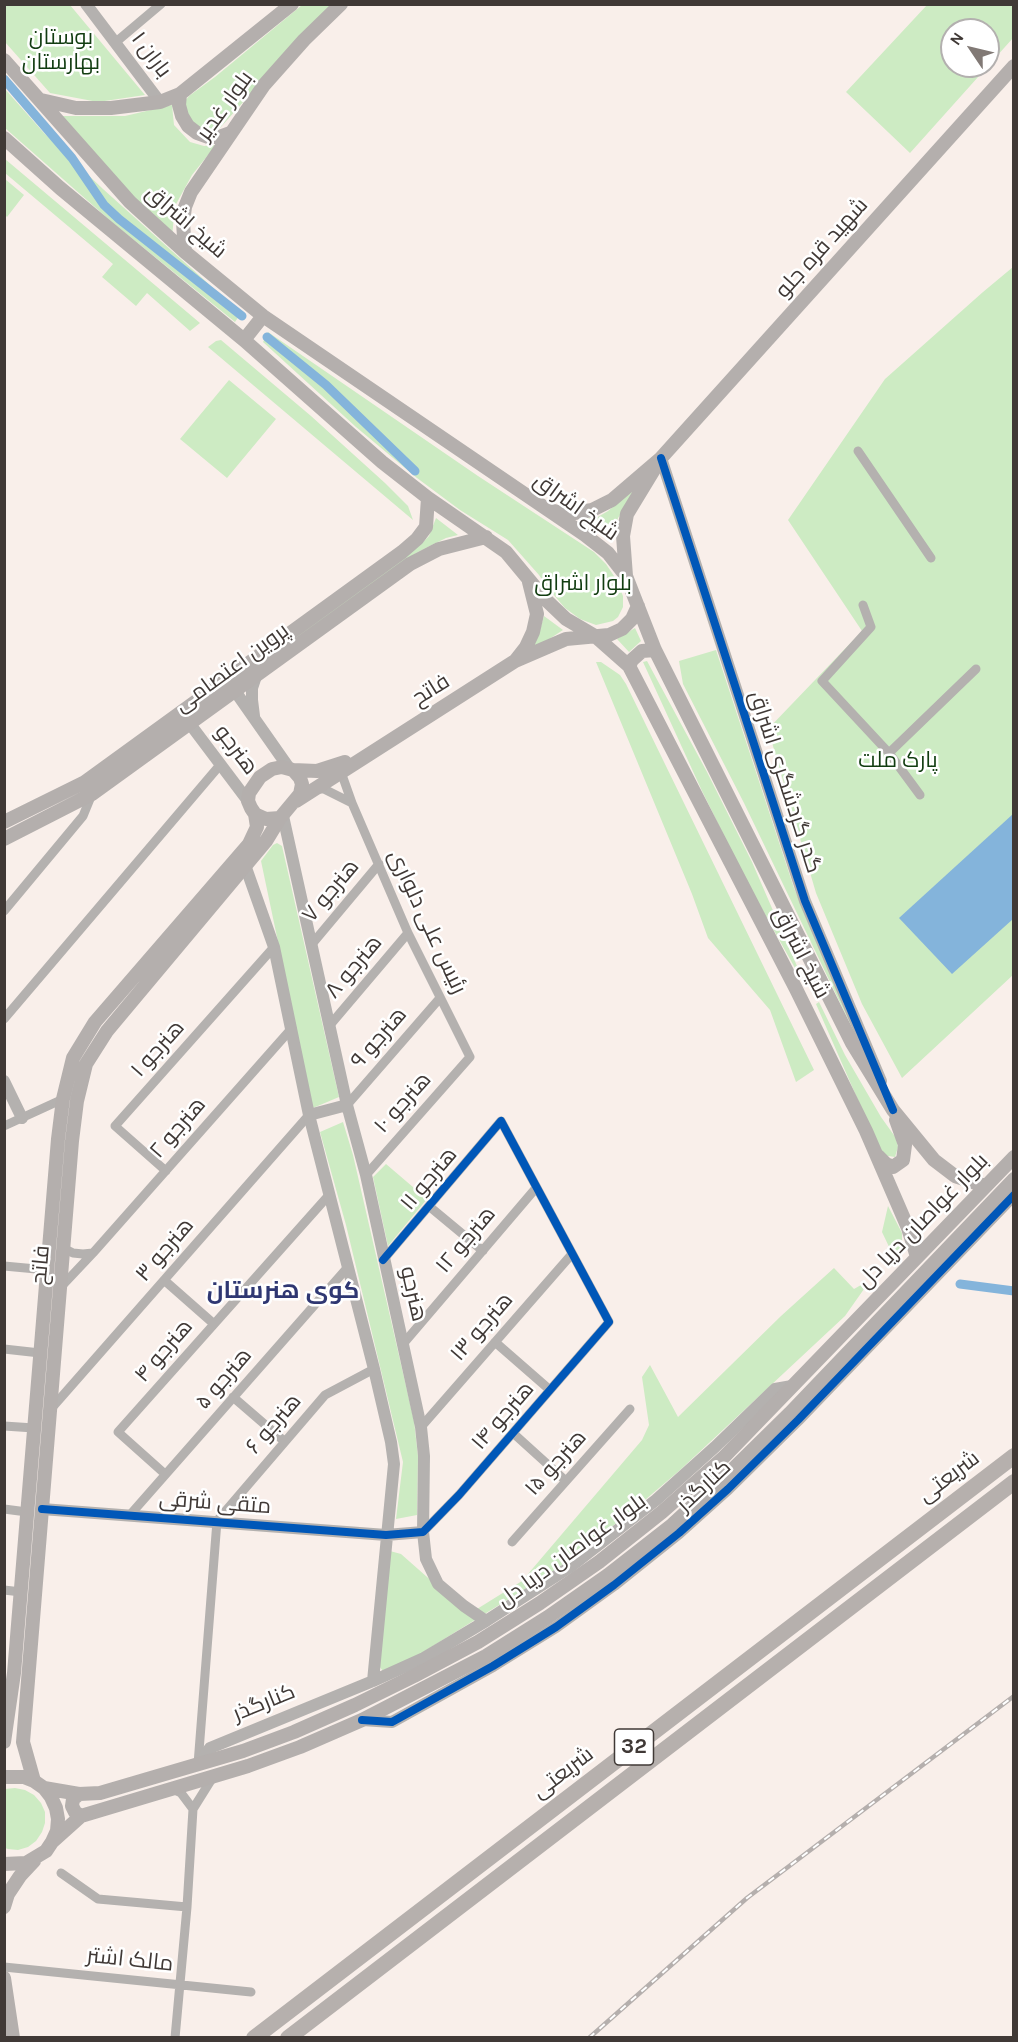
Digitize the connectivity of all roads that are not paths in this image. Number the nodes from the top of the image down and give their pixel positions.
1 (86, 4) edge
2 (161, 4) edge
3 (292, 4) edge
4 (340, 4) edge
5 (116, 42) junction
6 (4, 60) edge
7 (1014, 66) edge
8 (180, 94) junction
9 (41, 100) junction
10 (160, 102) junction
11 (230, 133) junction
12 (4, 138) edge
13 (185, 252) junction
14 (263, 316) junction
15 (244, 340) junction
16 (858, 451) dead end
17 (662, 458) junction
18 (428, 498) junction
19 (547, 510) junction
20 (486, 537) junction
21 (931, 558) dead end
22 (626, 576) junction
23 (528, 579) junction
24 (863, 605) dead end
25 (638, 606) junction
26 (595, 636) junction
27 (655, 650) junction
28 (515, 661) junction
29 (629, 666) junction
30 (976, 669) dead end
31 (256, 676) junction
32 (231, 686) junction
33 (186, 719) junction
34 (255, 720) junction
35 (889, 753) junction
36 (369, 754) junction
37 (220, 765) junction
38 (291, 769) junction
39 (341, 772) junction
40 (315, 789) junction
41 (92, 794) junction
42 (920, 795) dead end
43 (296, 801) junction
44 (352, 803) junction
45 (252, 808) junction
46 (281, 817) junction
47 (4, 822) edge
48 (4, 838) edge
49 (241, 862) junction
50 (379, 864) junction
51 (4, 911) edge
52 (408, 933) junction
53 (312, 944) junction
54 (274, 947) junction
55 (440, 998) junction
56 (4, 1019) edge
57 (330, 1025) junction
58 (292, 1028) junction
59 (470, 1057) joint
60 (73, 1058) junction
61 (86, 1064) junction
62 (4, 1081) edge
63 (63, 1099) junction
64 (347, 1105) junction
65 (893, 1110) junction
66 (309, 1115) junction
67 (22, 1118) junction
68 (4, 1125) edge
69 (876, 1155) junction
70 (1014, 1157) edge
71 (166, 1171) junction
72 (366, 1174) junction
73 (1014, 1179) edge
74 (985, 1186) junction
75 (536, 1188) junction
76 (329, 1195) junction
77 (1014, 1195) edge
78 (430, 1207) junction
79 (63, 1248) junction
80 (483, 1251) junction
81 (93, 1253) junction
82 (572, 1254) junction
83 (917, 1257) junction
84 (383, 1260) junction
85 (4, 1266) edge
86 (348, 1268) junction
87 (47, 1270) junction
88 (164, 1280) junction
89 (60, 1288) junction
90 (214, 1324) junction
91 (495, 1342) junction
92 (403, 1344) junction
93 (4, 1349) edge
94 (40, 1353) junction
95 (374, 1369) junction
96 (792, 1386) junction
97 (550, 1390) junction
98 (233, 1397) junction
99 (630, 1409) dead end
100 (50, 1410) junction
101 (794, 1416) junction
102 (4, 1426) edge
103 (421, 1427) junction
104 (34, 1428) junction
105 (513, 1432) junction
106 (284, 1441) junction
107 (1014, 1456) edge
108 (165, 1474) junction
109 (566, 1481) junction
110 (1014, 1482) edge
111 (4, 1509) edge
112 (42, 1509) junction
113 (27, 1512) junction
114 (129, 1516) junction
115 (217, 1521) junction
116 (423, 1532) junction
117 (386, 1535) junction
118 (512, 1542) dead end
119 (4, 1590) edge
120 (21, 1592) junction
121 (486, 1621) junction
122 (9, 1672) edge
123 (373, 1681) junction
124 (5, 1741) edge
125 (198, 1764) junction
126 (4, 1777) edge
127 (213, 1777) junction
128 (39, 1785) junction
129 (172, 1789) junction
130 (79, 1794) junction
131 (193, 1809) junction
132 (81, 1816) junction
133 (52, 1842) junction
134 (39, 1857) junction
135 (4, 1864) edge
136 (61, 1873) dead end
137 (4, 1907) edge
138 (188, 1907) junction
139 (4, 1967) edge
140 (4, 1978) edge
141 (180, 1985) junction
142 (251, 1992) dead end
143 (13, 2037) edge
144 (175, 2037) edge
145 (254, 2037) edge
146 (288, 2037) edge

1 - 5 street, باران ۱
2 - 5 street
3 - 8 main road, بلوار غدیر
4 - 11 main road, بلوار غدیر
5 - 10 street, باران ۱
6 - 9 main road, شیخ اشراق
7 - 17 main road, شهید قره جلو
8 - 10 main road, بلوار غدیر
8 - 11 main road
9 - 10 main road, بلوار غدیر
9 - 13 main road, شیخ اشراق
11 - 13 main road, بلوار غدیر
12 - 15 main road, شیخ اشراق
13 - 14 main road, شیخ اشراق
14 - 15 main road
14 - 19 main road, شیخ اشراق
15 - 18 main road, شیخ اشراق
16 - 21 street
17 - 19 main road
17 - 22 main road
17 - 65 street, گدر گردشگری اشراق
18 - 20 main road, شیخ اشراق
18 - 32 main road, پروین اعتصامی
19 - 22 main road, شیخ اشراق
20 - 23 main road, شیخ اشراق
20 - 31 main road, پروین اعتصامی
22 - 25 main road, شیخ اشراق
23 - 26 main road, شیخ اشراق
23 - 28 main road
24 - 35 street
25 - 26 main road, فاتح
25 - 27 main road, شیخ اشراق
26 - 28 main road, فاتح
26 - 29 main road, شیخ اشراق
27 - 29 main road
27 - 65 main road, شیخ اشراق
28 - 36 main road, فاتح
29 - 69 main road, شیخ اشراق
30 - 35 street
31 - 32 main road, پروین اعتصامی
31 - 34 street
32 - 33 main road, پروین اعتصامی
32 - 34 street, هنرجو
33 - 37 street, هنرجو
33 - 41 main road, پروین اعتصامی
33 - 47 main road, پروین اعتصامی
34 - 38 street, هنرجو
35 - 42 street
36 - 38 main road
36 - 39 main road
37 - 45 street, هنرجو
37 - 56 street
38 - 43 main road
38 - 45 main road
39 - 40 main road
39 - 44 street, رئیس علی دلواری
40 - 43 main road
40 - 44 street
41 - 48 main road, پروین اعتصامی
41 - 51 street
43 - 46 main road
44 - 50 street, رئیس علی دلواری
45 - 46 main road
45 - 49 main road, فاتح
46 - 49 main road, فاتح
46 - 53 street, هنرجو
49 - 54 street
49 - 60 main road, فاتح
49 - 61 main road, فاتح
50 - 52 street, رئیس علی دلواری
50 - 53 street, هنرجو ۷
52 - 55 street, رئیس علی دلواری
52 - 57 street, هنرجو ۸
53 - 57 street, هنرجو
54 - 58 street
54 - 71 street, هنرجو ۱
55 - 59 street, رئیس علی دلواری
55 - 64 street, هنرجو ۹
57 - 64 street, هنرجو
58 - 66 street
58 - 71 street, هنرجو ۲
59 - 72 street, هنرجو ۱۰
60 - 61 main road
60 - 63 main road, فاتح
61 - 79 main road, فاتح
62 - 67 street
63 - 67 street
63 - 87 main road, فاتح
64 - 66 street
64 - 72 street, هنرجو
65 - 69 main road
65 - 74 main road, شیخ اشراق
66 - 76 street
66 - 88 street, هنرجو ۳
67 - 68 street
69 - 83 main road, شیخ اشراق
70 - 74 main road, بلوار غواصان دریا دل
71 - 81 street, هنرجو ۲
72 - 84 street, هنرجو
73 - 101 main road, بلوار غواصان دریا دل
74 - 83 main road, بلوار غواصان دریا دل
75 - 78 street, هنرجو ۱۱
75 - 80 street, هنرجو ۱۲
75 - 82 street
76 - 86 street
76 - 90 street, هنرجو ۴
77 - 101 street
78 - 80 street
78 - 84 street, هنرجو ۱۱
79 - 81 street
79 - 89 main road, فاتح
80 - 92 street, هنرجو ۱۲
81 - 89 street, هنرجو ۲
82 - 91 street, هنرجو ۱۳
82 - 97 street, هنرجو ۱۴
83 - 96 main road, بلوار غواصان دریا دل
84 - 92 street, هنرجو
85 - 87 street
86 - 95 street
86 - 98 street, هنرجو ۵
87 - 94 main road, فاتح
88 - 90 street
88 - 100 street, هنرجو ۳
89 - 100 main road, فاتح
90 - 108 street, هنرجو ۴
91 - 97 street
91 - 103 street, هنرجو ۱۳
92 - 103 street, هنرجو
93 - 94 street
94 - 104 main road, فاتح
95 - 106 street, هنرجو ۶
95 - 117 street
96 - 121 street, کنارگذر
96 - 125 main road, بلوار غواصان دریا دل
97 - 105 street, هنرجو ۱۴
98 - 106 street
98 - 108 street, هنرجو ۵
99 - 109 street, هنرجو ۱۵
100 - 112 main road, فاتح
101 - 127 main road, بلوار غواصان دریا دل
102 - 104 street
103 - 116 street, هنرجو
104 - 113 main road, فاتح
105 - 109 street
105 - 116 street, هنرجو ۱۴
106 - 115 street, هنرجو ۶
107 - 145 highway, شریعتی / 32
108 - 114 street, هنرجو ۵
109 - 118 street, هنرجو ۱۵
110 - 146 highway, شریعتی / 32
111 - 113 street
112 - 114 street, متقی شرقی
112 - 128 main road, فاتح
113 - 120 main road, فاتح
114 - 115 street, متقی شرقی
115 - 117 street, متقی شرقی
115 - 125 street
116 - 117 street, متقی شرقی
116 - 121 street, هنرجو
117 - 123 street
119 - 120 street
120 - 122 main road, فاتح
121 - 123 street, کنارگذر
122 - 124 main road, فاتح
123 - 125 street, کنارگذر
125 - 130 main road, بلوار غواصان دریا دل
126 - 128 main road, بلوار غواصان دریا دل
127 - 129 main road, بلوار غواصان دریا دل
127 - 131 street
128 - 130 main road, بلوار غواصان دریا دل
128 - 133 main road, فاتح
129 - 131 street
129 - 132 main road, بلوار غواصان دریا دل
130 - 132 main road
131 - 138 street
132 - 133 main road, بلوار غواصان دریا دل
133 - 134 main road, بلوار غواصان دریا دل
134 - 135 main road
134 - 137 main road, بلوار غواصان دریا دل
136 - 138 street
138 - 141 street
139 - 141 street, مالک اشتر
140 - 143 main road
141 - 142 street, مالک اشتر
141 - 144 street

